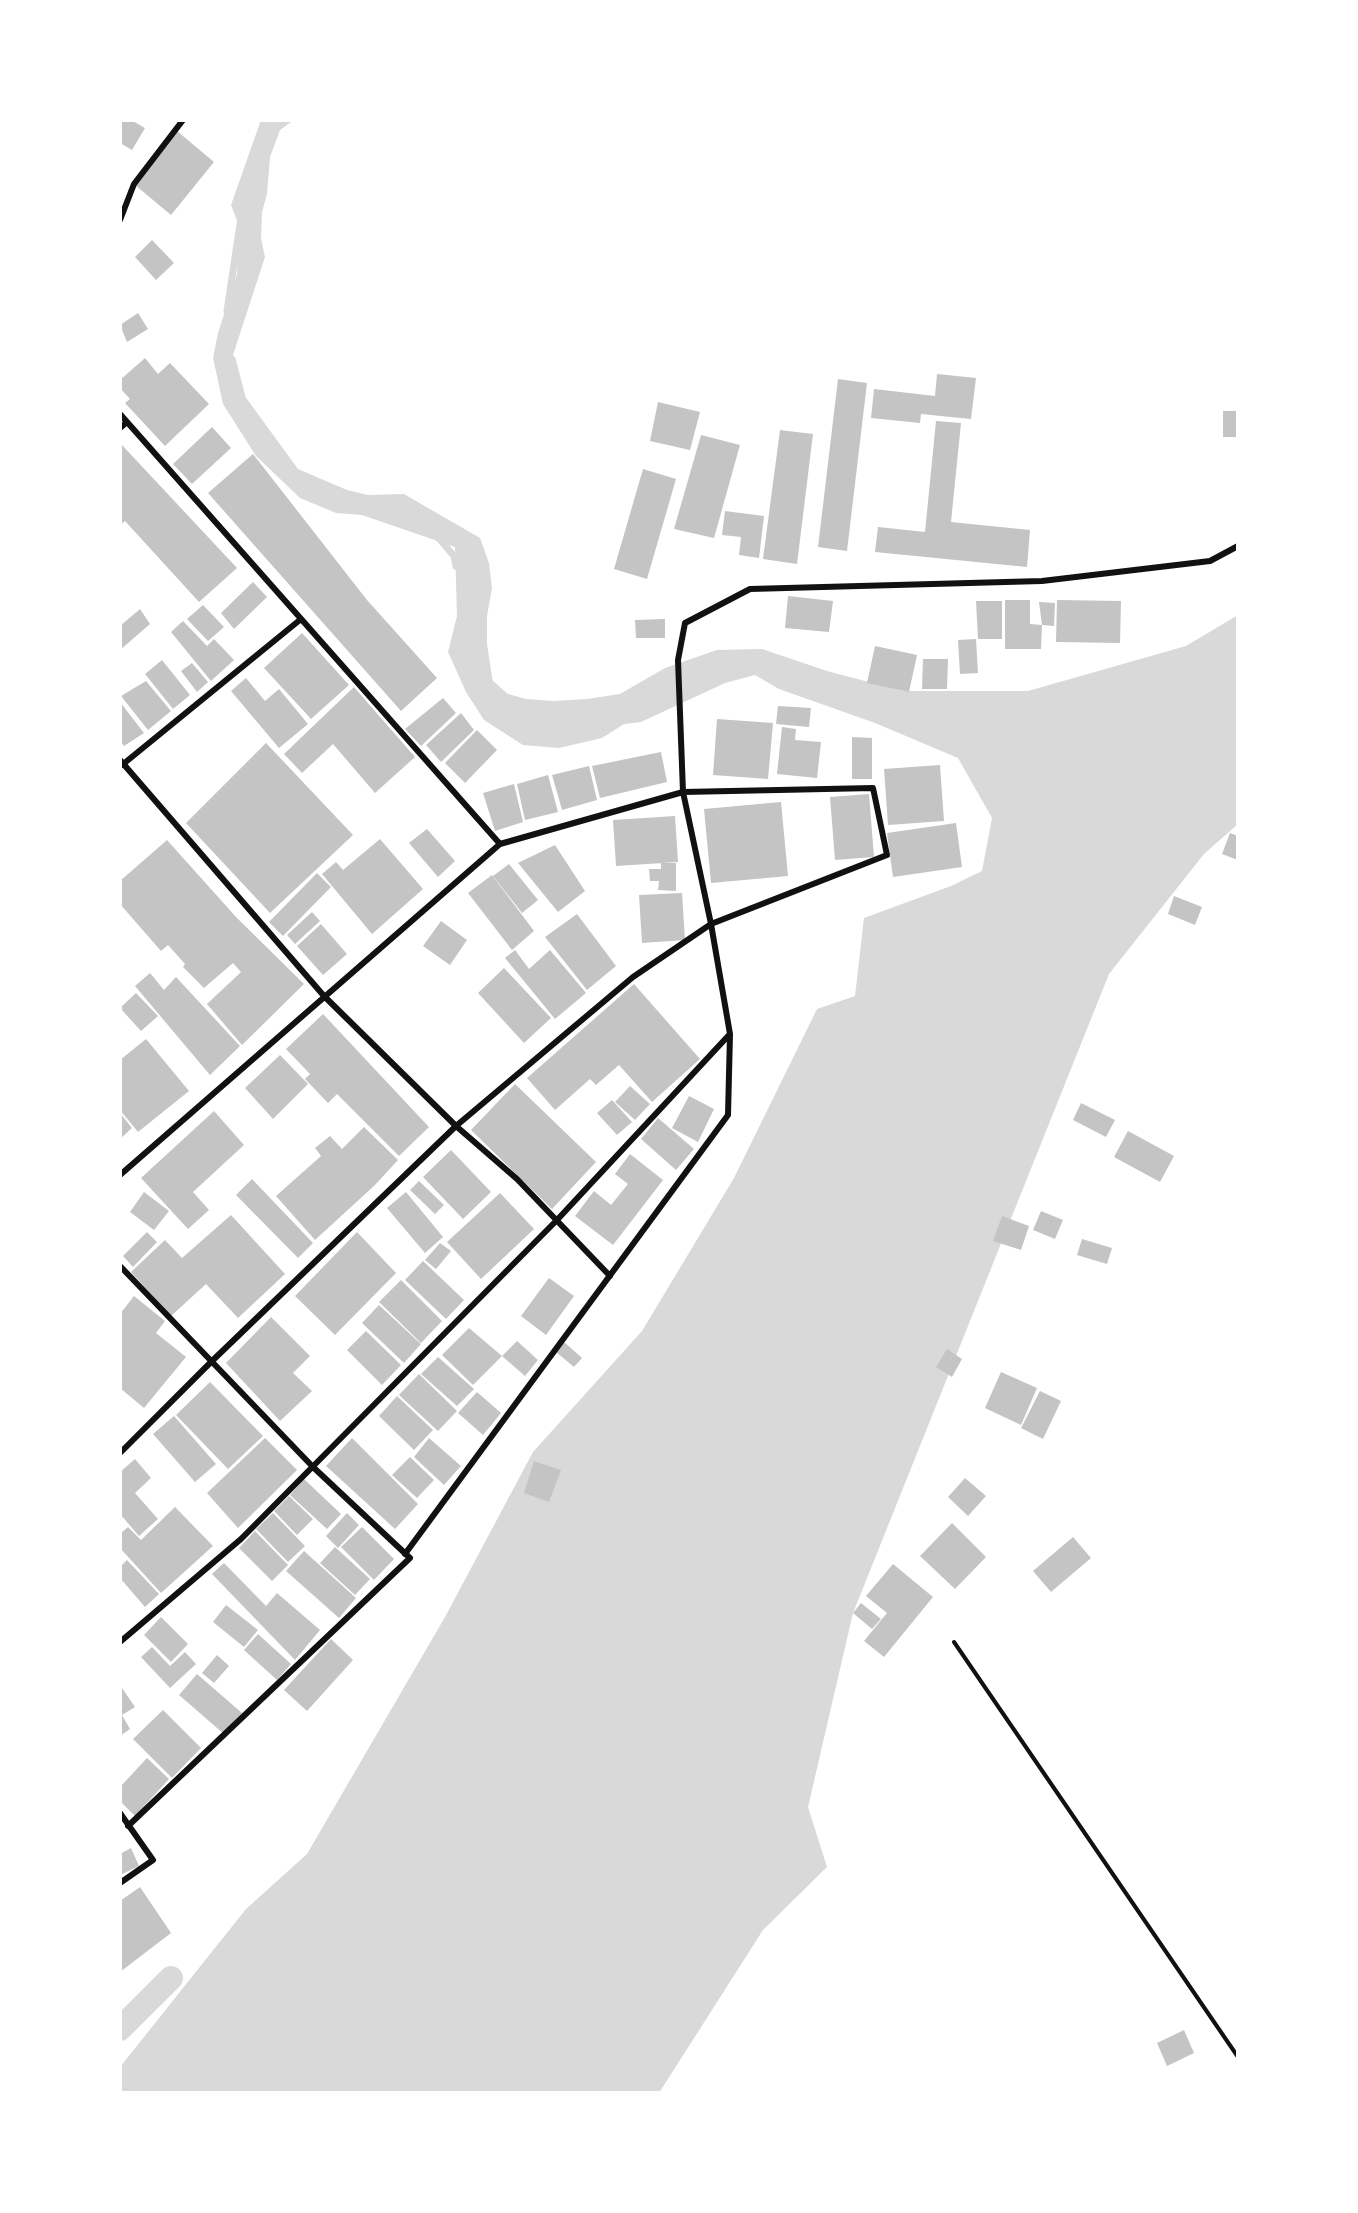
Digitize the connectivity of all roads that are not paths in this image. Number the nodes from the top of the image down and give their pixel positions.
1 (183, 120) edge
2 (120, 220) edge
3 (120, 414) edge
4 (127, 422) junction
5 (120, 428) edge
6 (1238, 546) edge
7 (301, 619) junction
8 (121, 763) edge
9 (683, 792) junction
10 (500, 844) junction
11 (711, 924) junction
12 (324, 996) junction
13 (730, 1034) junction
14 (456, 1126) junction
15 (120, 1175) edge
16 (557, 1220) junction
17 (120, 1266) edge
18 (610, 1276) junction
19 (211, 1362) junction
20 (120, 1453) edge
21 (313, 1467) junction
22 (408, 1556) junction
23 (120, 1642) edge
24 (120, 1813) edge
25 (128, 1826) junction
26 (120, 1883) edge

1 - 2 street
3 - 4 street
4 - 5 street
4 - 7 street
6 - 9 street
7 - 8 street
7 - 10 street
8 - 12 street
9 - 10 street
9 - 11 street
9 - 11 street
10 - 12 street
11 - 13 street
11 - 14 street
12 - 14 street
12 - 15 street
13 - 16 street
13 - 18 street
14 - 16 street
14 - 19 street
16 - 18 street
16 - 21 street
17 - 19 street
18 - 22 street
19 - 20 street
19 - 21 street
21 - 22 street
21 - 23 street
22 - 25 street
24 - 25 street
25 - 26 street

